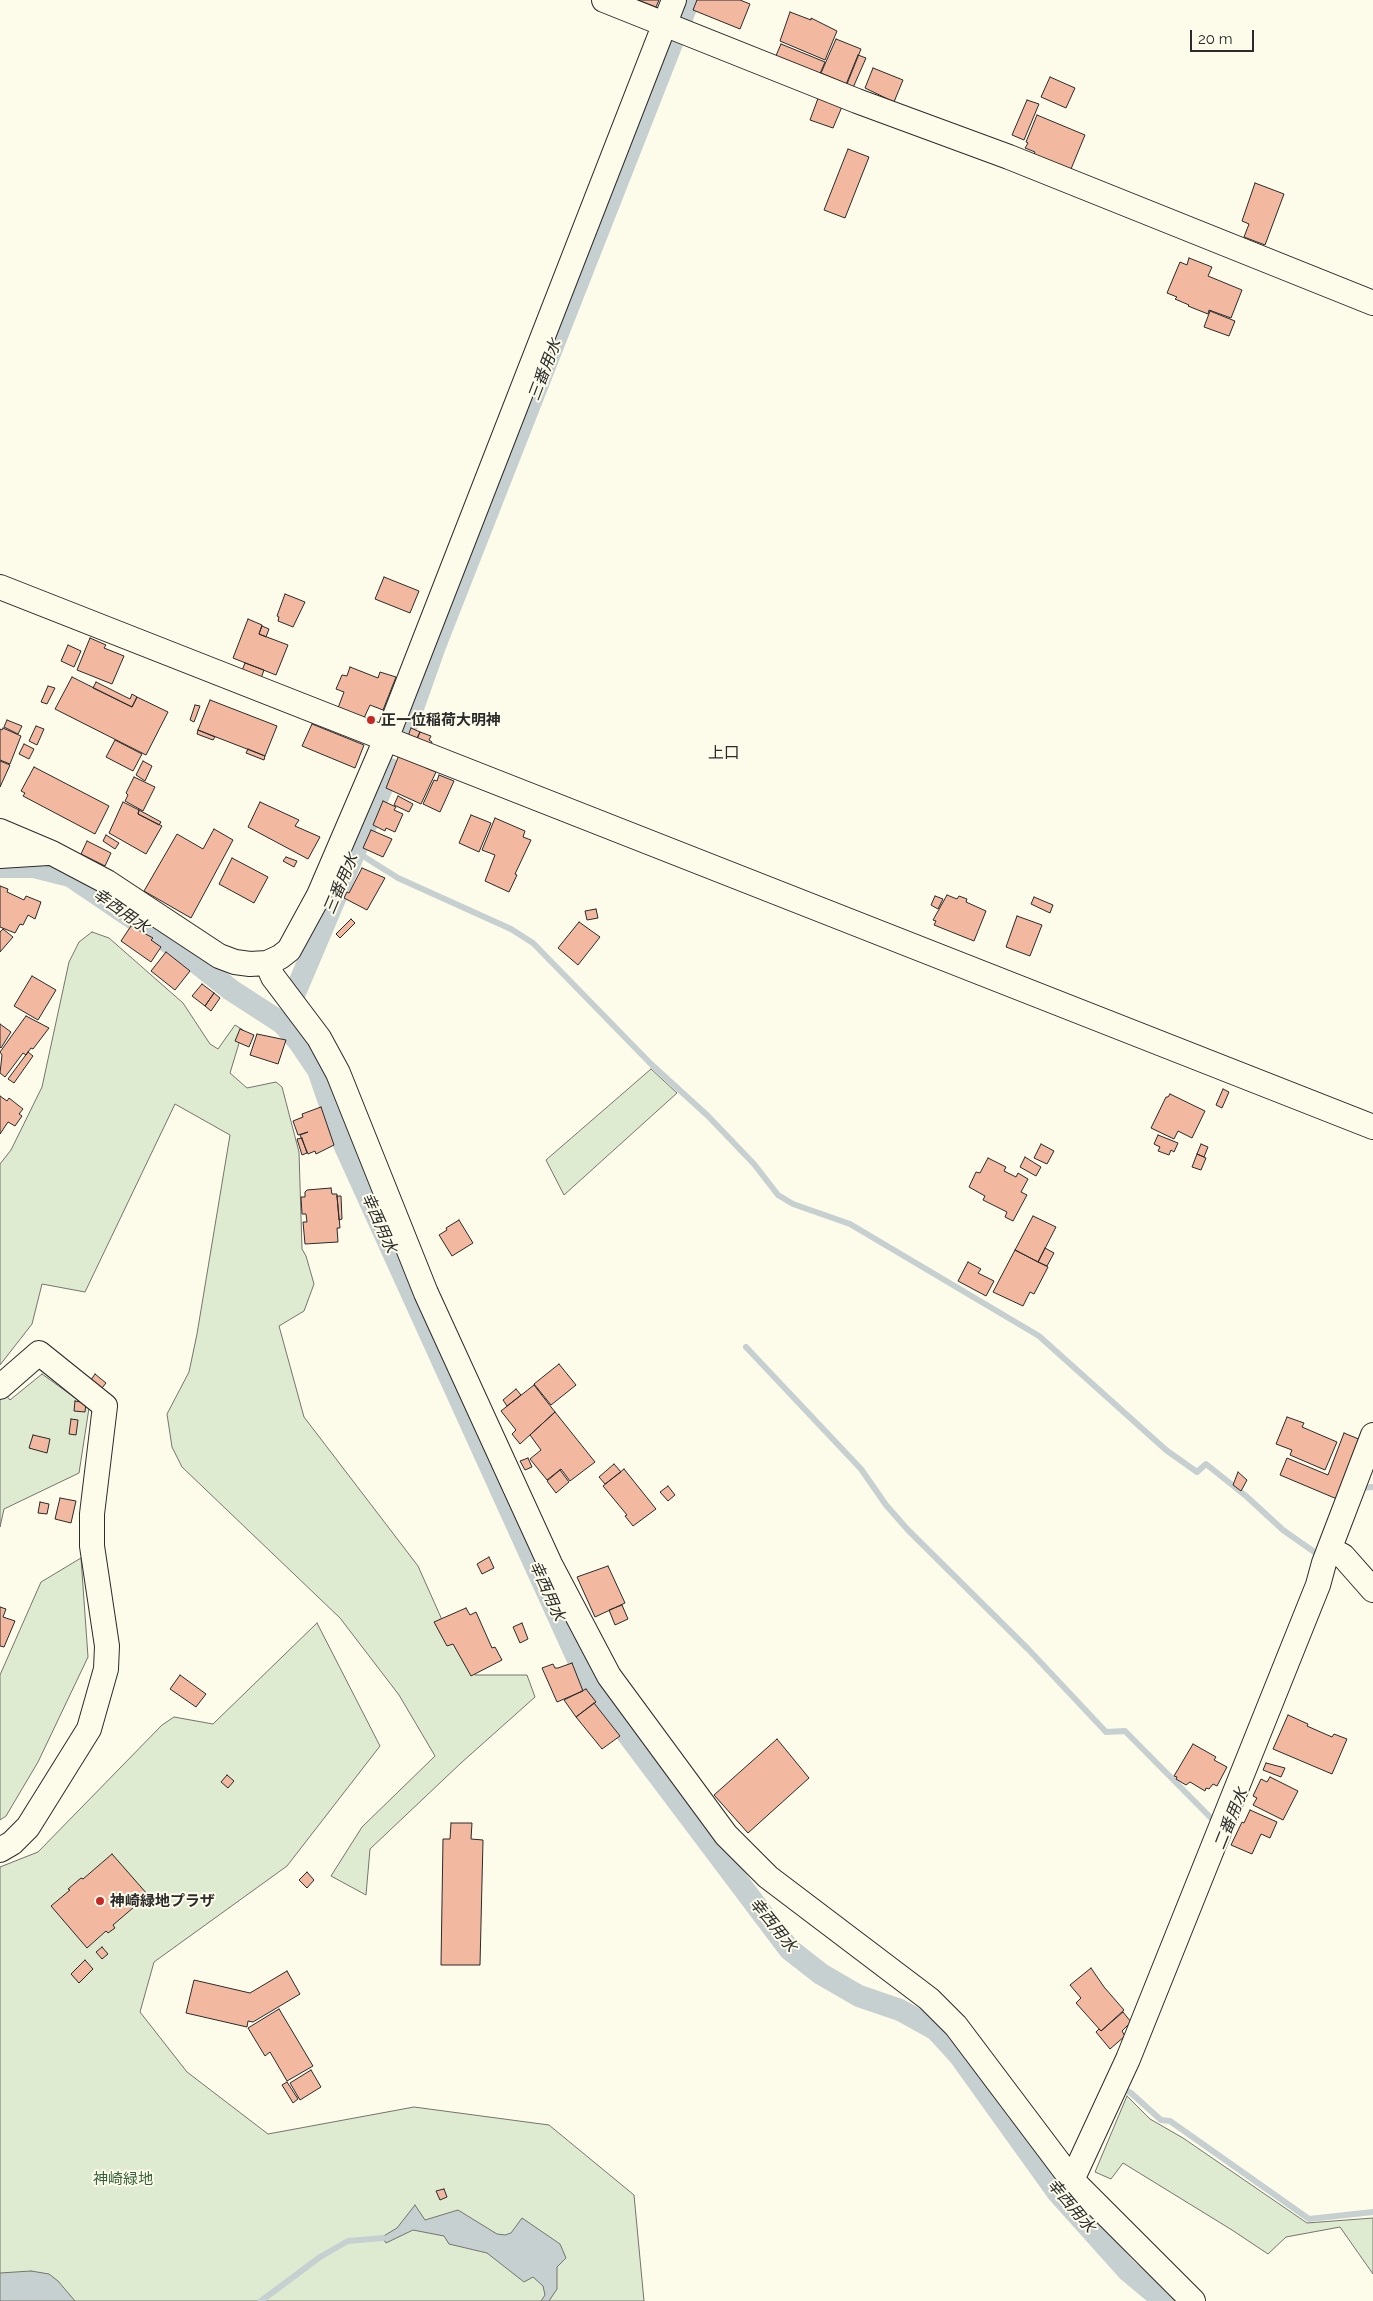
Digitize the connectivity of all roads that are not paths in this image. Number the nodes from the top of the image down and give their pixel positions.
1 (604, 0) edge
2 (674, 0) edge
3 (674, 27) junction
4 (1373, 303) edge
5 (0, 587) edge
6 (386, 739) junction
7 (0, 831) edge
8 (52, 853) junction
9 (0, 856) edge
10 (267, 963) junction
11 (1373, 1127) edge
12 (0, 1386) edge
13 (1373, 1435) edge
14 (1330, 1549) junction
15 (1373, 1590) edge
16 (0, 1850) edge
17 (1072, 2180) junction
18 (1193, 2301) edge

1 - 3 street
2 - 3 street
3 - 4 street
3 - 6 street
5 - 6 street
6 - 10 street
6 - 11 street
7 - 8 street
8 - 9 street
8 - 10 street
10 - 17 street
12 - 16 street
13 - 14 street
14 - 15 street
14 - 17 street
17 - 18 street

